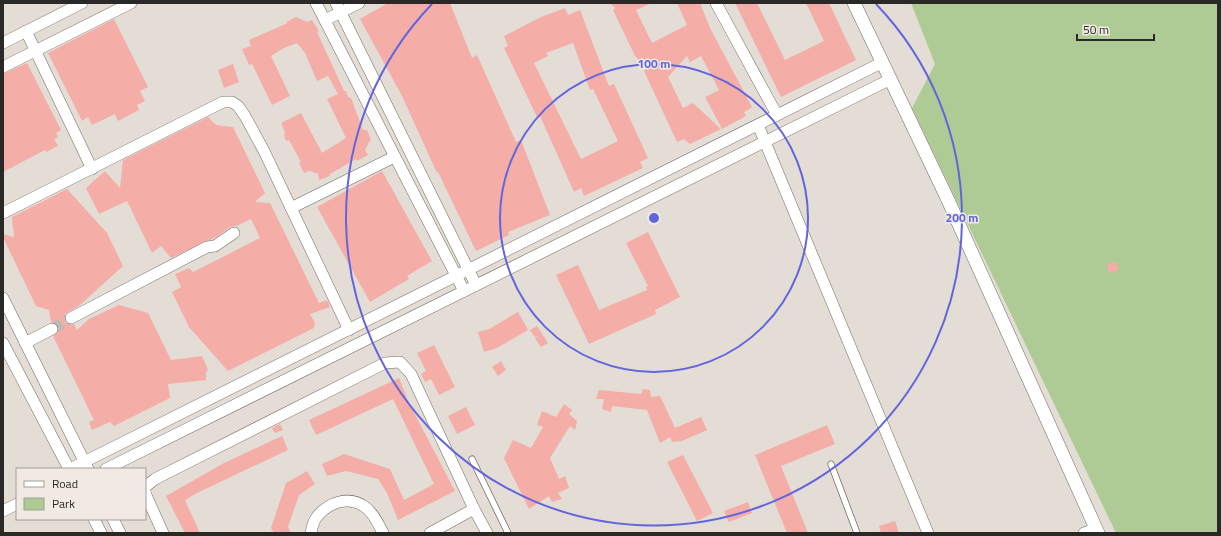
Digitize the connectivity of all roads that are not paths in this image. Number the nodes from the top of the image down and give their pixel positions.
1 (82, 3) edge
2 (131, 3) edge
3 (316, 3) edge
4 (358, 3) edge
5 (716, 3) edge
6 (854, 3) edge
7 (338, 8) edge
8 (325, 20) junction
9 (26, 31) junction
10 (3, 43) edge
11 (35, 51) junction
12 (881, 63) junction
13 (3, 67) edge
14 (889, 80) junction
15 (777, 115) junction
16 (758, 125) junction
17 (765, 142) junction
18 (394, 157) junction
19 (92, 169) junction
20 (291, 208) junction
21 (3, 213) edge
22 (234, 233) dead end
23 (469, 270) junction
24 (456, 277) junction
25 (476, 285) junction
26 (464, 291) junction
27 (3, 298) edge
28 (72, 318) tunnel mouth
29 (52, 329) tunnel mouth
30 (349, 330) junction
31 (3, 343) edge
32 (25, 343) junction
33 (472, 459) dead end
34 (831, 464) dead end
35 (86, 465) edge
36 (69, 468) edge
37 (74, 468) edge
38 (108, 468) edge
39 (146, 487) edge
40 (146, 495) edge
41 (16, 504) edge
42 (474, 509) junction
43 (3, 511) edge
44 (94, 520) edge
45 (114, 520) edge
46 (1093, 532) edge
47 (101, 533) edge
48 (120, 533) edge
49 (163, 533) edge
50 (311, 533) edge
51 (383, 533) edge
52 (430, 533) edge
53 (487, 533) edge
54 (508, 533) edge
55 (857, 533) edge
56 (928, 533) edge

1 - 9 street
2 - 11 street
3 - 8 street
4 - 7 street
5 - 15 street
6 - 12 street
7 - 8 street
7 - 23 street
8 - 18 street
9 - 10 street
9 - 11 street
11 - 13 street
11 - 19 street
12 - 14 street
12 - 15 street
14 - 17 street
14 - 46 street
15 - 16 street
16 - 17 street
16 - 23 street
17 - 25 street
17 - 56 street
18 - 20 street
18 - 24 street
19 - 20 street
19 - 21 street
20 - 30 street
22 - 28 street
23 - 24 street
23 - 25 street
24 - 26 street
24 - 30 street
25 - 26 street
26 - 38 street
27 - 32 street
29 - 32 street
30 - 35 street
31 - 36 street
32 - 35 street
33 - 54 lane
34 - 55 lane
35 - 37 street
39 - 42 street
40 - 49 street
41 - 43 street
42 - 52 street
42 - 53 street
44 - 47 street
45 - 48 street
50 - 51 street

